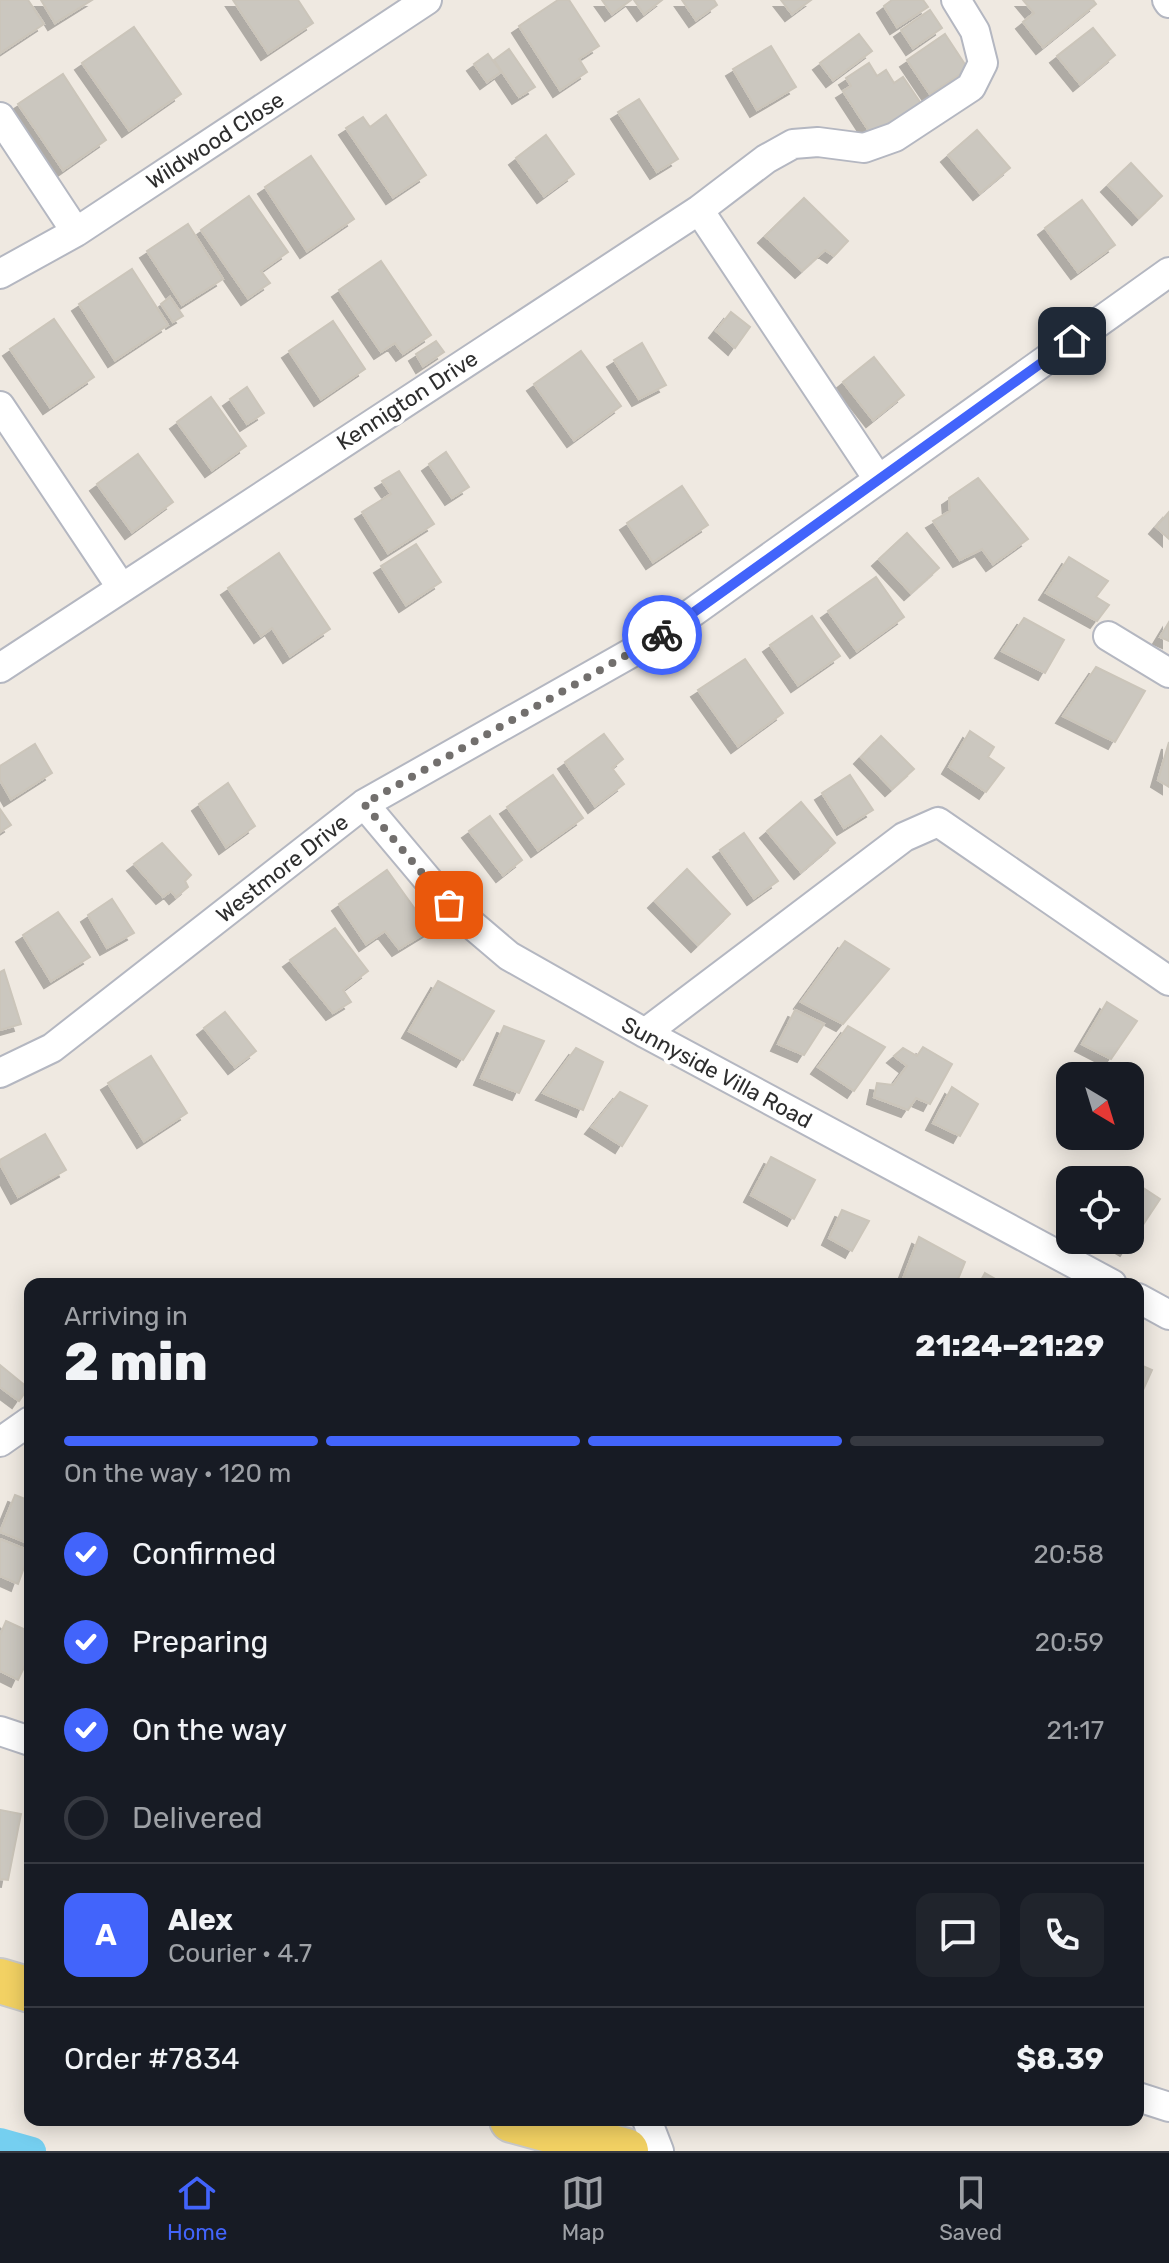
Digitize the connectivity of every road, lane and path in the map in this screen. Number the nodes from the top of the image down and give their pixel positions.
1 (427, 0) edge
2 (956, 0) edge
3 (0, 117) edge
4 (699, 210) junction
5 (76, 232) junction
6 (1169, 272) edge
7 (0, 274) edge
8 (0, 406) edge
9 (878, 479) junction
10 (121, 587) junction
11 (1108, 636) dead end
12 (0, 668) edge
13 (1169, 673) edge
14 (364, 804) junction
15 (1169, 981) edge
16 (645, 1033) junction
17 (0, 1073) edge
18 (1101, 1278) edge
19 (1144, 1301) edge
20 (1169, 1315) edge
21 (24, 1425) edge
22 (0, 1442) edge
23 (0, 1731) edge
24 (24, 1739) edge
25 (0, 1981) edge
26 (24, 1988) edge
27 (1144, 2099) edge
28 (1169, 2107) edge
29 (534, 2126) edge
30 (649, 2126) edge
31 (626, 2151) edge
32 (659, 2151) edge

1 - 5 street, Wildwood Close
2 - 4 street, Kennigton Drive
3 - 5 street
4 - 9 street
4 - 10 street, Kennigton Drive
5 - 7 street, Wildwood Close
6 - 9 street, Westmore Drive
8 - 10 street
9 - 14 street, Westmore Drive
10 - 12 street, Kennigton Drive
11 - 13 street
14 - 16 street, Sunnyside Villa Road
14 - 17 street, Westmore Drive
15 - 16 street
16 - 18 street, Sunnyside Villa Road
19 - 20 street
21 - 22 street
23 - 24 street
25 - 26 main road
27 - 28 street
29 - 31 main road
30 - 32 street

